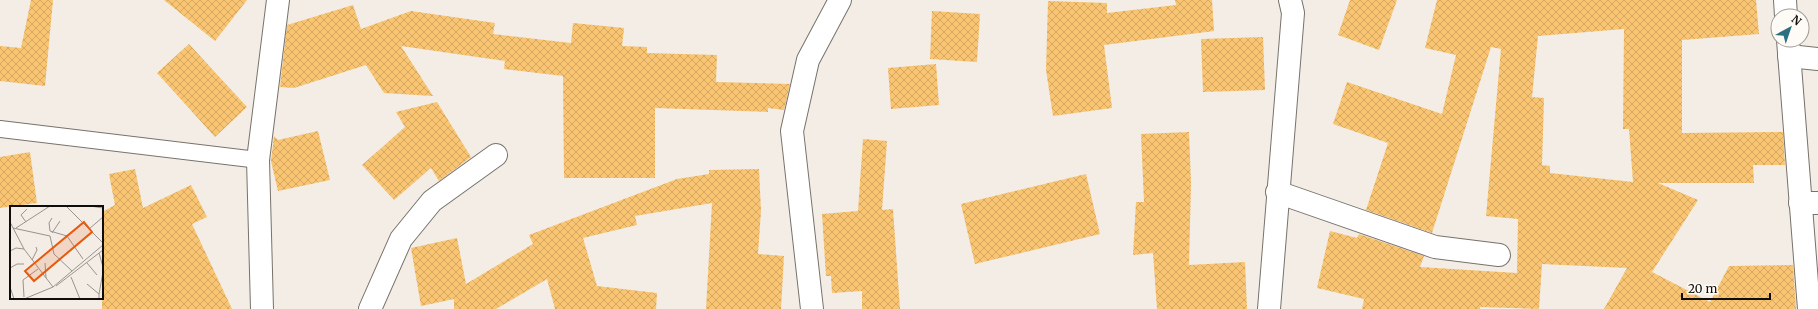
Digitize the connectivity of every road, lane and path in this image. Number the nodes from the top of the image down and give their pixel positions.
1 (278, 0) edge
2 (840, 0) edge
3 (1290, 0) edge
4 (1788, 48) edge
5 (1818, 59) edge
6 (0, 128) edge
7 (496, 155) dead end
8 (258, 160) junction
9 (1277, 192) junction
10 (1809, 203) edge
11 (1499, 255) dead end
12 (262, 309) edge
13 (370, 309) edge
14 (812, 309) edge
15 (1269, 309) edge
16 (1809, 309) edge

1 - 8 street
2 - 14 street
3 - 9 street
4 - 5 street
4 - 10 street
6 - 8 lane
7 - 13 street
8 - 12 street
9 - 11 street
9 - 15 street
10 - 16 street

